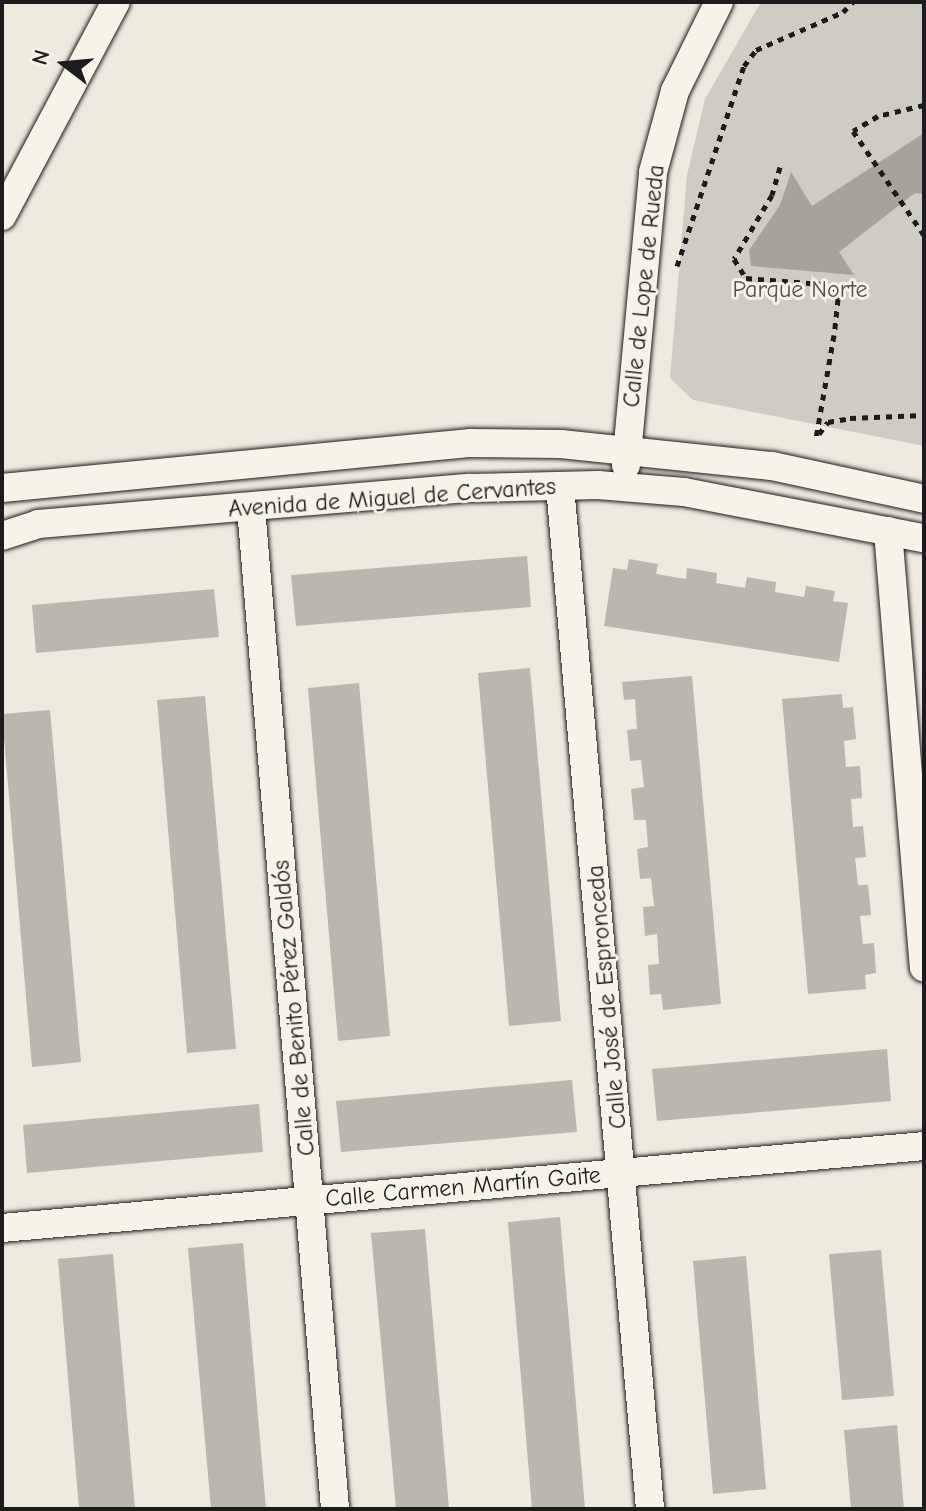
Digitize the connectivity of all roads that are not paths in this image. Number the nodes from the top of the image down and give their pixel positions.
1 (116, 2) edge
2 (719, 2) edge
3 (2, 216) edge
4 (628, 447) junction
5 (560, 486) junction
6 (625, 486) junction
7 (2, 488) edge
8 (924, 499) edge
9 (251, 508) junction
10 (888, 531) junction
11 (2, 536) edge
12 (924, 538) edge
13 (924, 968) edge
14 (924, 1146) edge
15 (623, 1173) junction
16 (311, 1201) junction
17 (2, 1228) edge
18 (335, 1509) edge
19 (650, 1509) edge

1 - 3 street
2 - 4 street, Calle de Lope de Rueda
4 - 6 street, Calle de Lope de Rueda
4 - 7 street, Avenida de Miguel de Cervantes
4 - 8 street, Avenida de Miguel de Cervantes
5 - 6 street, Avenida de Miguel de Cervantes
5 - 9 street, Avenida de Miguel de Cervantes
5 - 15 street, Calle José de Espronceda
6 - 10 street, Avenida de Miguel de Cervantes
9 - 11 street, Avenida de Miguel de Cervantes
9 - 16 street, Calle de Benito Pérez Galdós
10 - 12 street, Avenida de Miguel de Cervantes
10 - 13 street
14 - 15 street, Calle Carmen Martín Gaite
15 - 16 street, Calle Carmen Martín Gaite
15 - 19 street, Calle José de Espronceda
16 - 17 street, Calle Carmen Martín Gaite
16 - 18 street, Calle de Benito Pérez Galdós

